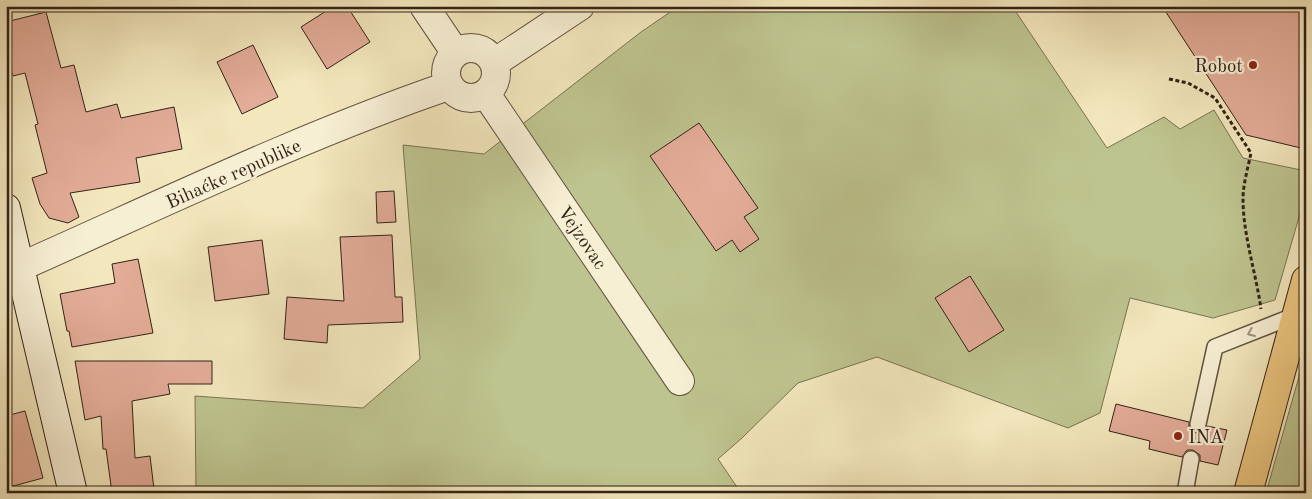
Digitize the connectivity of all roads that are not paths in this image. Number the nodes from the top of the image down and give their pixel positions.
1 (424, 6) edge
2 (580, 6) edge
3 (455, 52) junction
4 (494, 63) junction
5 (448, 86) junction
6 (486, 94) junction
7 (6, 208) edge
8 (20, 267) junction
9 (1306, 280) edge
10 (1296, 315) junction
11 (680, 381) dead end
12 (1198, 424) dead end
13 (1191, 459) dead end
14 (73, 493) edge
15 (1185, 493) edge
16 (1248, 493) edge

1 - 3 street
2 - 4 street
3 - 4 street
3 - 5 street
4 - 6 street
5 - 6 street
5 - 8 street, Bihaćke republike
6 - 11 street, Vejzovac
7 - 8 street
8 - 14 street
9 - 10 main road
10 -> 12 lane
10 - 16 main road
13 - 15 lane

